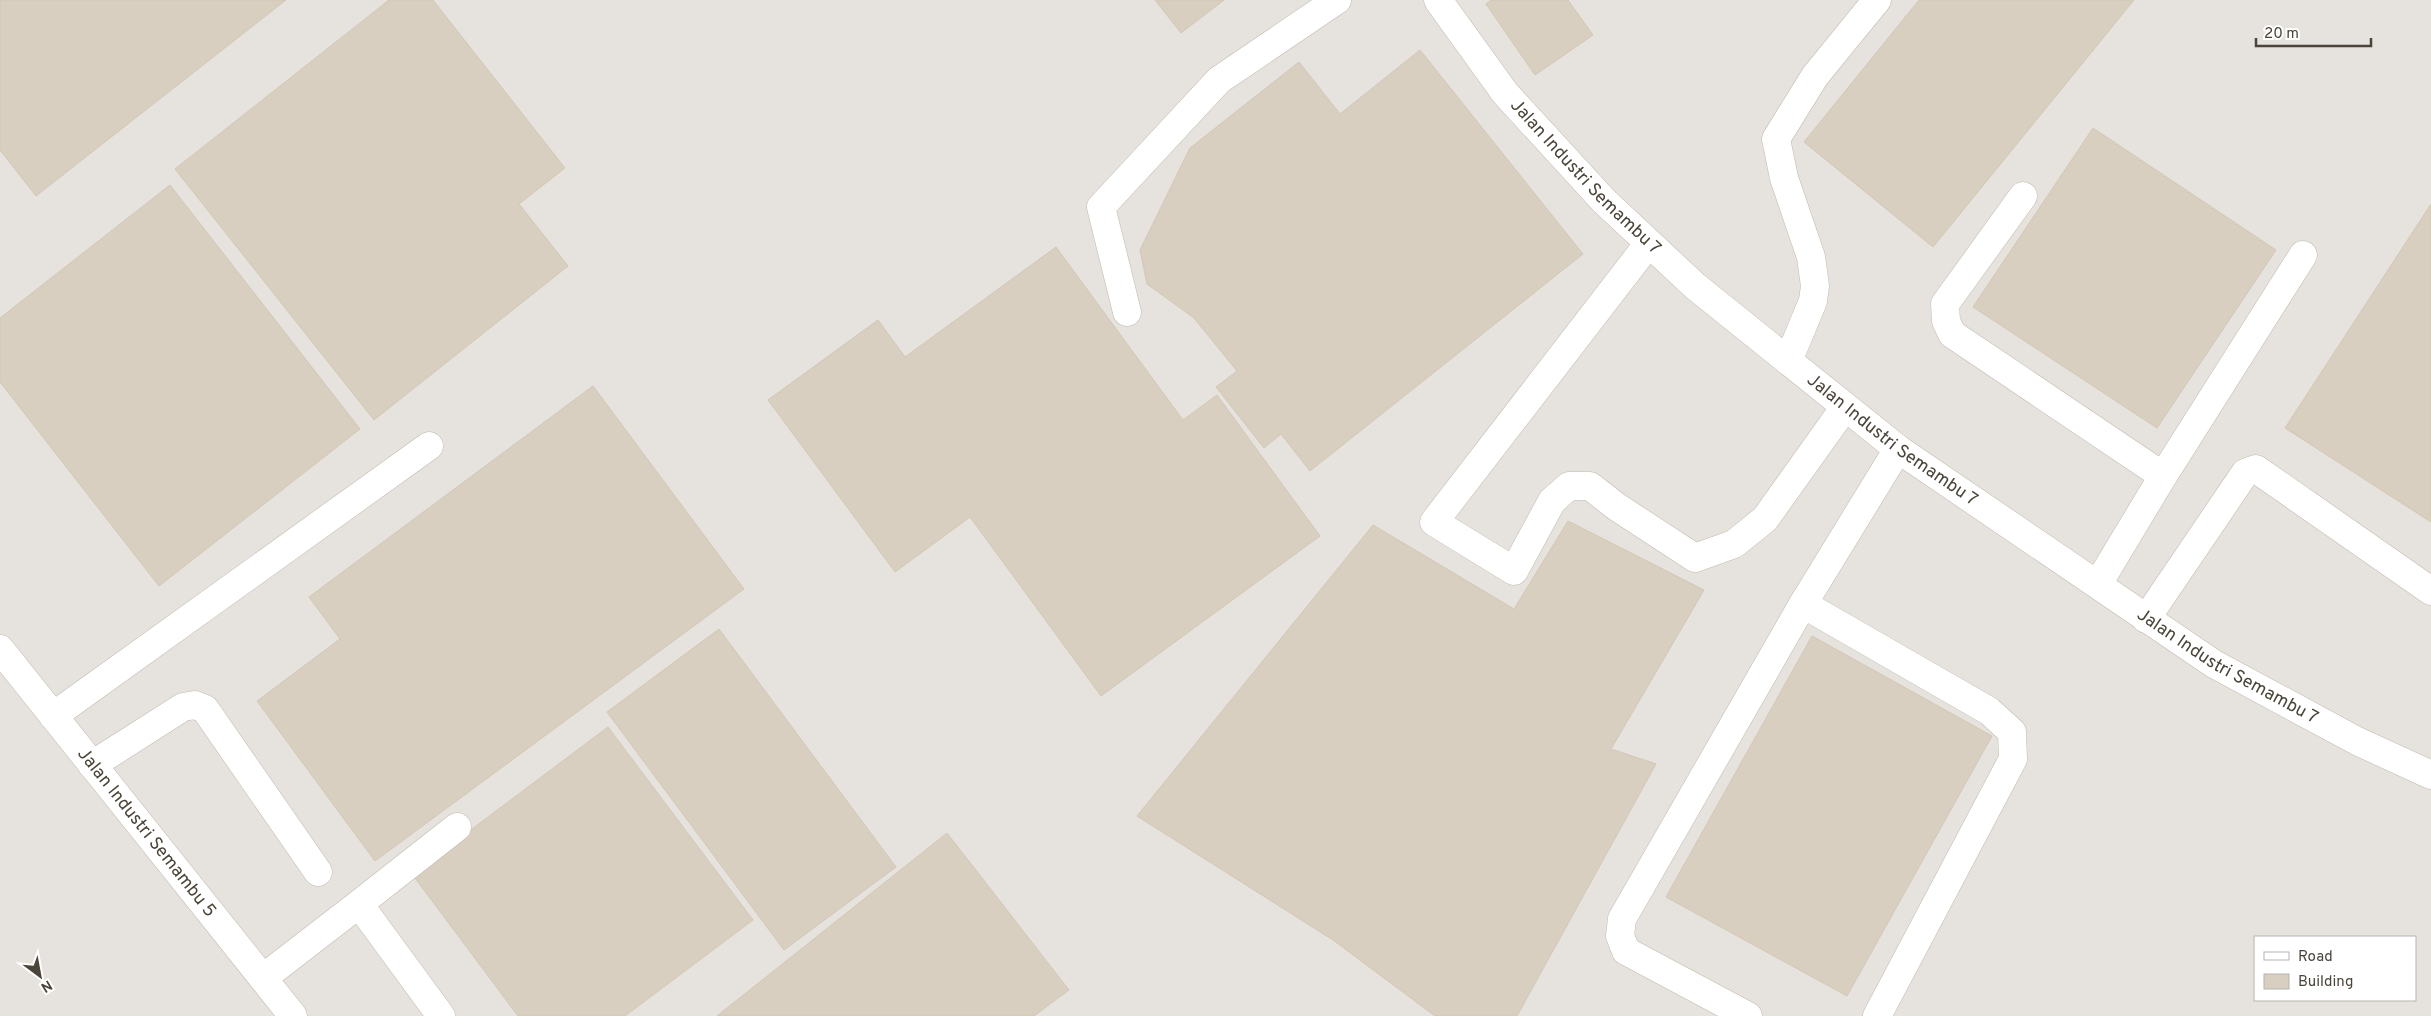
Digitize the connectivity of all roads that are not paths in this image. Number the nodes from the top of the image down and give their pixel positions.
1 (1338, 0) edge
2 (1878, 0) edge
3 (1446, 3) edge
4 (2023, 196) dead end
5 (1649, 243) junction
6 (2303, 256) dead end
7 (1127, 312) dead end
8 (1788, 361) junction
9 (1845, 406) junction
10 (429, 446) dead end
11 (1898, 450) junction
12 (2163, 476) junction
13 (2098, 584) junction
14 (2431, 591) edge
15 (1804, 604) junction
16 (2146, 619) junction
17 (0, 649) edge
18 (53, 716) junction
19 (92, 765) junction
20 (2431, 776) edge
21 (457, 827) dead end
22 (318, 872) dead end
23 (359, 904) junction
24 (263, 978) junction
25 (293, 1016) edge
26 (441, 1016) edge
27 (1748, 1016) edge
28 (1877, 1016) edge

1 - 7 street
2 - 8 street
3 - 5 street, Jalan Industri Semambu 7
4 - 12 street
5 - 8 street, Jalan Industri Semambu 7
5 - 9 street
6 - 12 street
8 - 9 street, Jalan Industri Semambu 7
9 - 11 street, Jalan Industri Semambu 7
10 - 18 street
11 - 13 street, Jalan Industri Semambu 7
11 - 15 street
12 - 13 street
13 - 16 street, Jalan Industri Semambu 7
14 - 16 street
15 - 27 street
15 - 28 street
16 - 20 street, Jalan Industri Semambu 7
17 - 18 street, Jalan Industri Semambu 5
18 - 19 street, Jalan Industri Semambu 5
19 - 22 street
19 - 24 street, Jalan Industri Semambu 5
21 - 23 street
23 - 24 street
23 - 26 street
24 - 25 street, Jalan Industri Semambu 5

